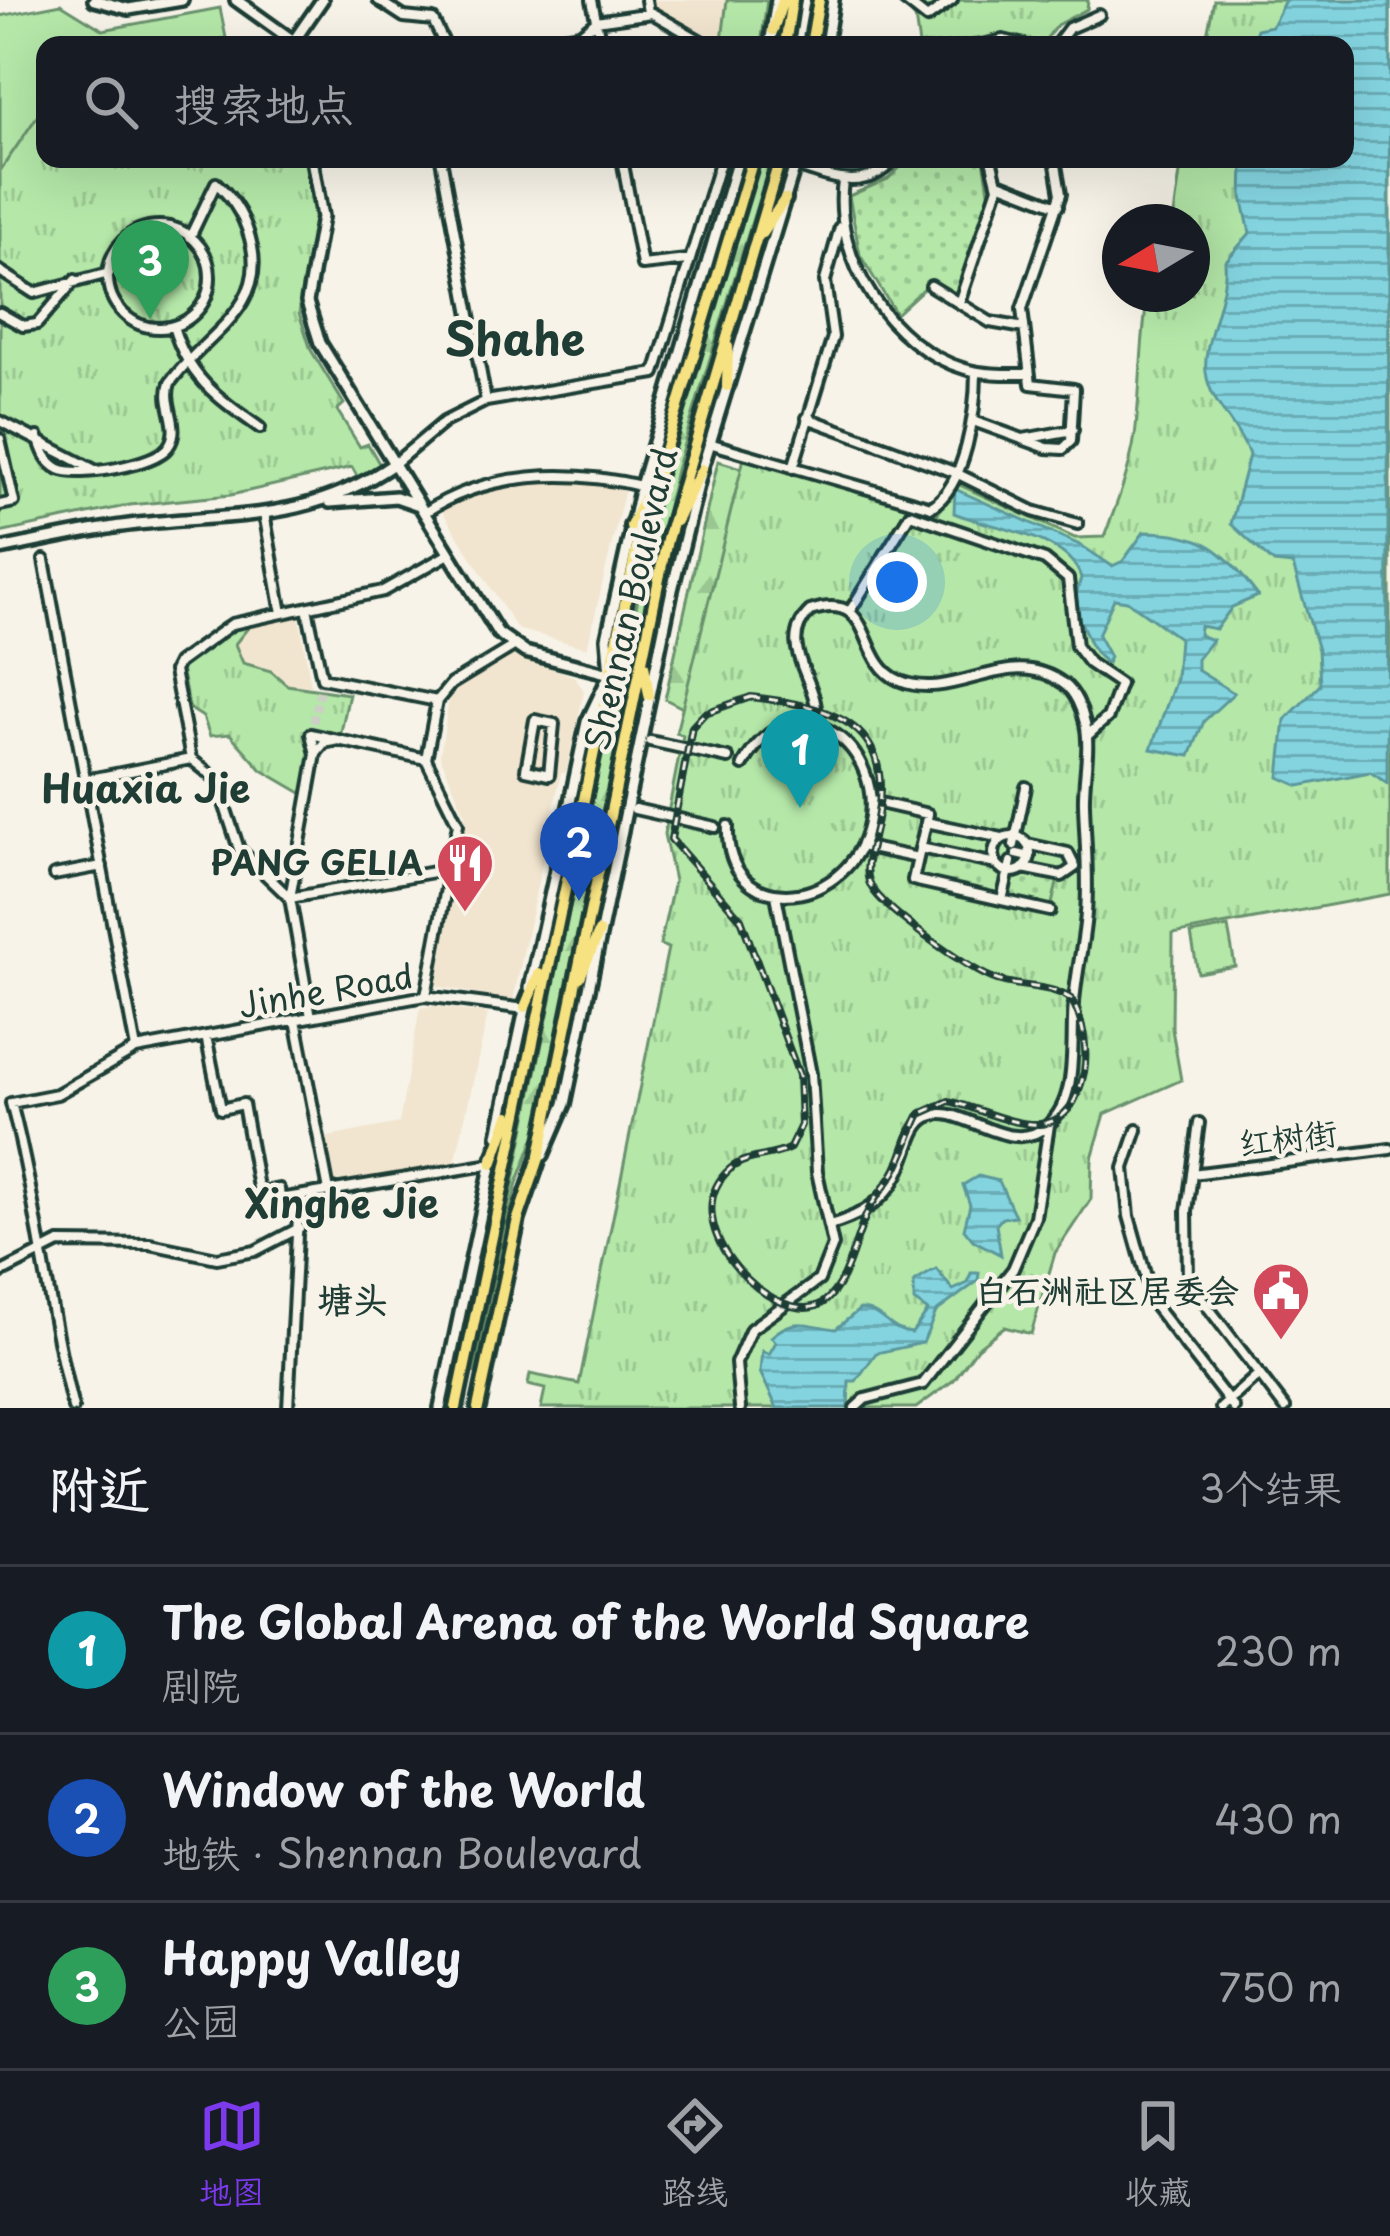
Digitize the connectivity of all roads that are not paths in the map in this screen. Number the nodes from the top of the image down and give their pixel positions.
1 (94, 0) edge
2 (182, 0) edge
3 (236, 0) edge
4 (322, 0) edge
5 (378, 0) edge
6 (592, 0) edge
7 (646, 0) edge
8 (784, 0) edge
9 (833, 0) edge
10 (904, 0) edge
11 (952, 0) edge
12 (819, 3) edge
13 (648, 12) junction
14 (1099, 15) dead end
15 (596, 21) junction
16 (773, 30) joint
17 (282, 36) edge
18 (296, 36) edge
19 (441, 36) edge
20 (569, 36) edge
21 (599, 36) edge
22 (692, 36) edge
23 (772, 36) edge
24 (785, 36) edge
25 (813, 36) edge
26 (827, 36) edge
27 (1062, 36) edge
28 (314, 168) edge
29 (444, 168) edge
30 (624, 168) edge
31 (719, 168) edge
32 (735, 168) edge
33 (750, 168) edge
34 (778, 168) edge
35 (794, 168) edge
36 (811, 168) edge
37 (882, 168) edge
38 (994, 168) edge
39 (1057, 168) edge
40 (843, 181) junction
41 (999, 183) junction
42 (785, 199) junction
43 (1058, 206) junction
44 (842, 221) junction
45 (190, 236) junction
46 (752, 250) junction
47 (726, 251) junction
48 (690, 256) junction
49 (673, 266) junction
50 (0, 271) edge
51 (109, 273) junction
52 (719, 273) junction
53 (76, 278) junction
54 (742, 286) junction
55 (931, 286) dead end
56 (680, 287) junction
57 (959, 303) junction
58 (0, 313) edge
59 (173, 326) junction
60 (1024, 328) junction
61 (728, 331) junction
62 (186, 362) junction
63 (976, 372) junction
64 (1029, 374) junction
65 (727, 386) junction
66 (485, 401) junction
67 (808, 418) junction
68 (976, 422) junction
69 (0, 423) edge
70 (260, 428) dead end
71 (1072, 430) junction
72 (38, 437) junction
73 (0, 439) edge
74 (1021, 439) junction
75 (709, 443) junction
76 (395, 463) junction
77 (793, 468) junction
78 (702, 469) junction
79 (94, 470) junction
80 (954, 472) junction
81 (656, 477) junction
82 (641, 486) junction
83 (324, 501) junction
84 (0, 505) edge
85 (422, 509) junction
86 (264, 513) junction
87 (1078, 524) dead end
88 (631, 526) junction
89 (667, 540) junction
90 (0, 549) edge
91 (449, 554) junction
92 (44, 560) dead end
93 (307, 608) junction
94 (850, 611) junction
95 (282, 613) junction
96 (512, 647) junction
97 (643, 656) junction
98 (610, 674) junction
99 (649, 694) junction
100 (436, 701) junction
101 (535, 721) joint
102 (816, 724) junction
103 (1087, 736) junction
104 (338, 740) junction
105 (650, 741) dead end
106 (316, 754) junction
107 (728, 758) dead end
108 (191, 759) junction
109 (426, 759) junction
110 (742, 765) dead end
111 (85, 780) junction
112 (1026, 787) dead end
113 (871, 801) junction
114 (635, 809) dead end
115 (926, 821) junction
116 (566, 824) junction
117 (728, 826) dead end
118 (715, 827) dead end
119 (1003, 838) junction
120 (1028, 844) junction
121 (861, 846) junction
122 (995, 850) junction
123 (919, 853) junction
124 (1012, 853) junction
125 (1030, 857) junction
126 (998, 864) junction
127 (101, 866) junction
128 (1075, 867) junction
129 (450, 868) junction
130 (1023, 868) junction
131 (1088, 870) junction
132 (54, 875) dead end
133 (561, 895) junction
134 (776, 895) junction
135 (290, 898) junction
136 (1002, 900) junction
137 (1050, 911) dead end
138 (599, 932) junction
139 (549, 948) junction
140 (572, 996) junction
141 (425, 997) junction
142 (525, 1008) junction
143 (311, 1017) junction
144 (296, 1020) junction
145 (206, 1036) junction
146 (136, 1049) junction
147 (524, 1067) junction
148 (1198, 1123) dead end
149 (1049, 1124) junction
150 (1137, 1130) dead end
151 (1390, 1149) edge
152 (492, 1164) junction
153 (535, 1170) junction
154 (1192, 1174) junction
155 (329, 1191) junction
156 (299, 1196) junction
157 (830, 1225) junction
158 (299, 1228) junction
159 (45, 1247) junction
160 (0, 1273) edge
161 (1258, 1374) junction
162 (1232, 1404) edge
163 (440, 1407) edge
164 (73, 1408) edge
165 (288, 1408) edge
166 (456, 1408) edge
167 (478, 1408) edge
168 (740, 1408) edge
169 (855, 1408) edge
170 (1221, 1408) edge
171 (1285, 1408) edge

1 - 2 main road
3 - 17 main road
4 - 18 main road
5 - 19 street
6 - 15 street
7 - 13 street
8 - 16 main road
8 - 24 main road
9 - 26 main road
10 - 11 street
12 - 25 main road
13 - 15 street
13 - 22 street
14 - 27 street
15 - 20 street
15 - 21 street
16 - 23 main road
28 - 76 main road
29 - 66 street
30 - 49 street
31 - 48 street
32 - 82 main road
33 - 47 main road, Shennan Boulevard
34 - 46 main road, Shennan Boulevard
35 - 42 main road
36 - 40 street
37 - 40 street
38 - 41 street
39 - 43 street
40 - 44 street
41 - 43 street
41 - 57 street
42 - 46 main road
42 - 65 main road
43 - 60 street
44 - 63 street
44 - 67 street
45 - 51 street
45 - 59 street
45 - 62 street
46 - 47 main road
46 - 54 main road, Shennan Boulevard
47 - 52 main road, Shennan Boulevard
48 - 49 street
48 - 56 street
49 - 56 street
50 - 53 street
51 - 53 street
51 - 59 street
52 - 54 main road
52 - 81 main road, Shennan Boulevard
53 - 58 street
54 - 61 main road, Shennan Boulevard
55 - 57 street
56 - 66 street
57 - 60 street
59 - 62 street
60 - 64 street
61 - 65 main road
61 - 89 main road, Shennan Boulevard
62 - 70 street
62 - 79 street
63 - 64 street
63 - 68 street
64 - 71 street
65 - 75 main road
66 - 76 street
67 - 77 street
67 - 80 street
68 - 74 street
68 - 80 street
69 - 72 street
71 - 74 street
71 - 74 street
72 - 79 street
72 - 79 street
73 - 84 street
75 - 77 street
75 - 78 main road
76 - 83 main road
76 - 85 main road
77 - 80 street
78 - 89 main road
78 - 99 main road
80 - 87 street
81 - 88 main road
81 - 98 main road, Shennan Boulevard
82 - 85 street
82 - 88 main road
83 - 85 main road
83 - 86 main road
85 - 91 main road
86 - 90 main road
86 - 95 street
88 - 98 main road
89 - 97 main road, Shennan Boulevard
91 - 93 street
91 - 96 main road
92 - 111 street
93 - 95 street
93 - 100 street
94 - 102 street
94 - 103 street
94 - 103 street
95 - 108 street
96 - 98 main road
96 - 100 street
97 - 99 main road
97 - 140 main road, Shennan Boulevard
98 - 116 main road
98 - 133 main road, Shennan Boulevard
99 - 138 main road
100 - 109 street
101 - 101 street
102 - 110 street
102 - 113 street
103 - 131 street
104 - 106 street
104 - 106 street
104 - 109 street
105 - 107 street
106 - 135 street
108 - 111 street
108 - 135 street
109 - 129 street
111 - 127 street
112 - 124 street
113 - 115 street
113 - 121 street
114 - 118 street
115 - 119 street
115 - 123 street
116 - 133 main road
116 - 142 main road
117 - 134 street
119 - 122 street
119 - 124 street
120 - 124 street
120 - 125 street
120 - 128 street
121 - 123 street
121 - 134 street
122 - 124 street
122 - 126 street
123 - 126 street
123 - 136 street
124 - 125 street
124 - 126 street
124 - 130 street
124 - 136 street
125 - 130 street
127 - 132 street
127 - 146 street
128 - 130 street
128 - 131 street
129 - 135 street
129 - 141 street
131 - 149 street
133 - 139 main road, Shennan Boulevard
134 - 157 street
135 - 143 street
136 - 137 street
138 - 140 main road
138 - 153 main road
139 - 142 main road
139 - 147 main road, Shennan Boulevard
140 - 153 main road, Shennan Boulevard
141 - 142 street, Jinhe Road
141 - 143 street, Jinhe Road
142 - 152 main road
143 - 144 street, Jinhe Road
144 - 145 street, Jinhe Road
144 - 155 street
145 - 146 street, Jinhe Road
145 - 156 street
146 - 159 street, Jinhe Road
147 - 152 main road
147 - 166 main road, Shennan Boulevard
148 - 154 street
149 - 157 street
149 - 169 street
150 - 162 street
151 - 154 street, 红树街
152 - 155 street
152 - 163 main road
153 - 167 main road, Shennan Boulevard
154 - 161 street
155 - 156 street
156 - 158 street
157 - 168 street
158 - 159 street
158 - 165 street
159 - 160 street
159 - 164 street
161 - 162 street
161 - 171 street
162 - 170 street

